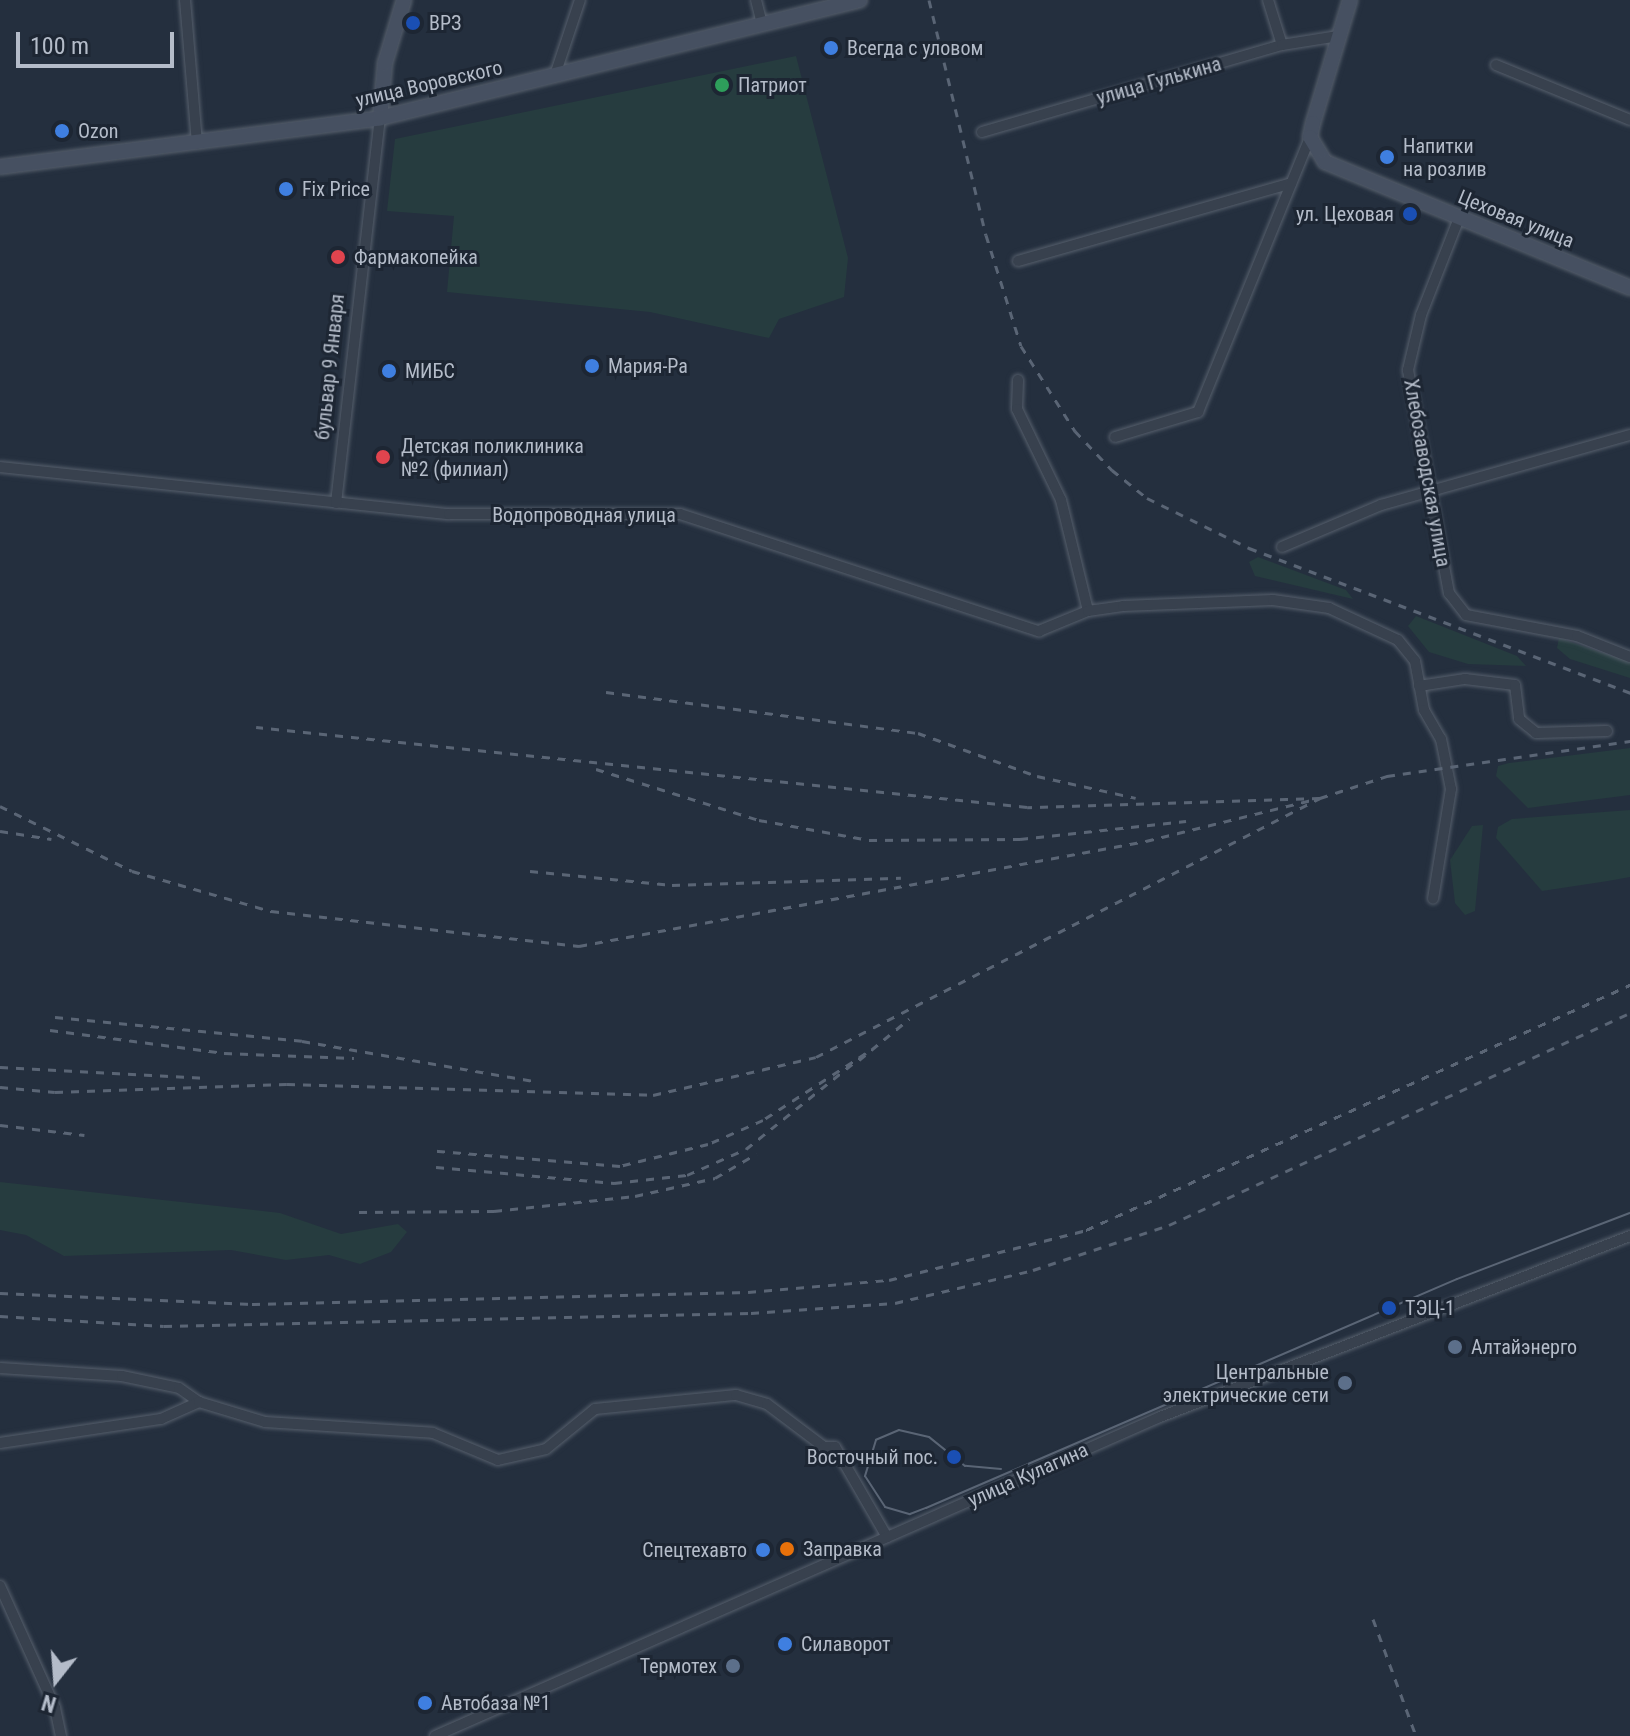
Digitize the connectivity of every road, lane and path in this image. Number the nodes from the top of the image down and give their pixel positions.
1 (185, 0) edge
2 (404, 0) edge
3 (580, 0) edge
4 (756, 0) edge
5 (860, 0) edge
6 (1268, 0) edge
7 (1350, 0) edge
8 (762, 24) junction
9 (1338, 36) junction
10 (1282, 45) junction
11 (1496, 65) dead end
12 (555, 75) junction
13 (380, 118) junction
14 (1630, 120) edge
15 (982, 132) dead end
16 (1310, 137) junction
17 (197, 144) junction
18 (0, 167) edge
19 (1291, 183) junction
20 (1459, 218) junction
21 (1018, 261) dead end
22 (1630, 288) edge
23 (1018, 380) dead end
24 (1630, 435) edge
25 (1115, 437) dead end
26 (0, 467) edge
27 (1428, 493) junction
28 (336, 503) junction
29 (1282, 547) dead end
30 (1088, 611) junction
31 (1630, 657) edge
32 (1419, 686) junction
33 (1607, 731) dead end
34 (1433, 899) dead end
35 (1630, 1236) edge
36 (0, 1368) edge
37 (199, 1402) junction
38 (0, 1443) edge
39 (887, 1537) junction
40 (0, 1586) edge
41 (61, 1736) edge
42 (435, 1736) edge

1 - 17 street
2 - 13 main road, бульвар 9 Января
3 - 12 street
4 - 8 street
5 - 8 main road, улица Воровского
6 - 10 street
7 - 9 main road
8 - 12 main road, улица Воровского
9 - 10 street, улица Гулькина
9 - 16 main road
10 - 15 street, улица Гулькина
11 - 14 street
12 - 13 main road, улица Воровского
13 - 17 main road, улица Воровского
13 - 28 street, бульвар 9 Января
16 - 19 street
16 - 20 main road, Цеховая улица
17 - 18 main road, улица Воровского
19 - 21 street
19 - 25 street
20 - 22 main road, Цеховая улица
20 - 27 street, Хлебозаводская улица
23 - 30 street
24 - 27 street
26 - 28 street, Водопроводная улица
27 - 29 street
27 - 31 street, Хлебозаводская улица
28 - 30 street, Водопроводная улица
30 - 32 street, Водопроводная улица
32 - 33 street
32 - 34 street, Водопроводная улица
35 - 39 street, улица Кулагина
36 - 37 street
37 - 38 street
37 - 39 street
39 - 42 street, улица Кулагина
40 - 41 street

